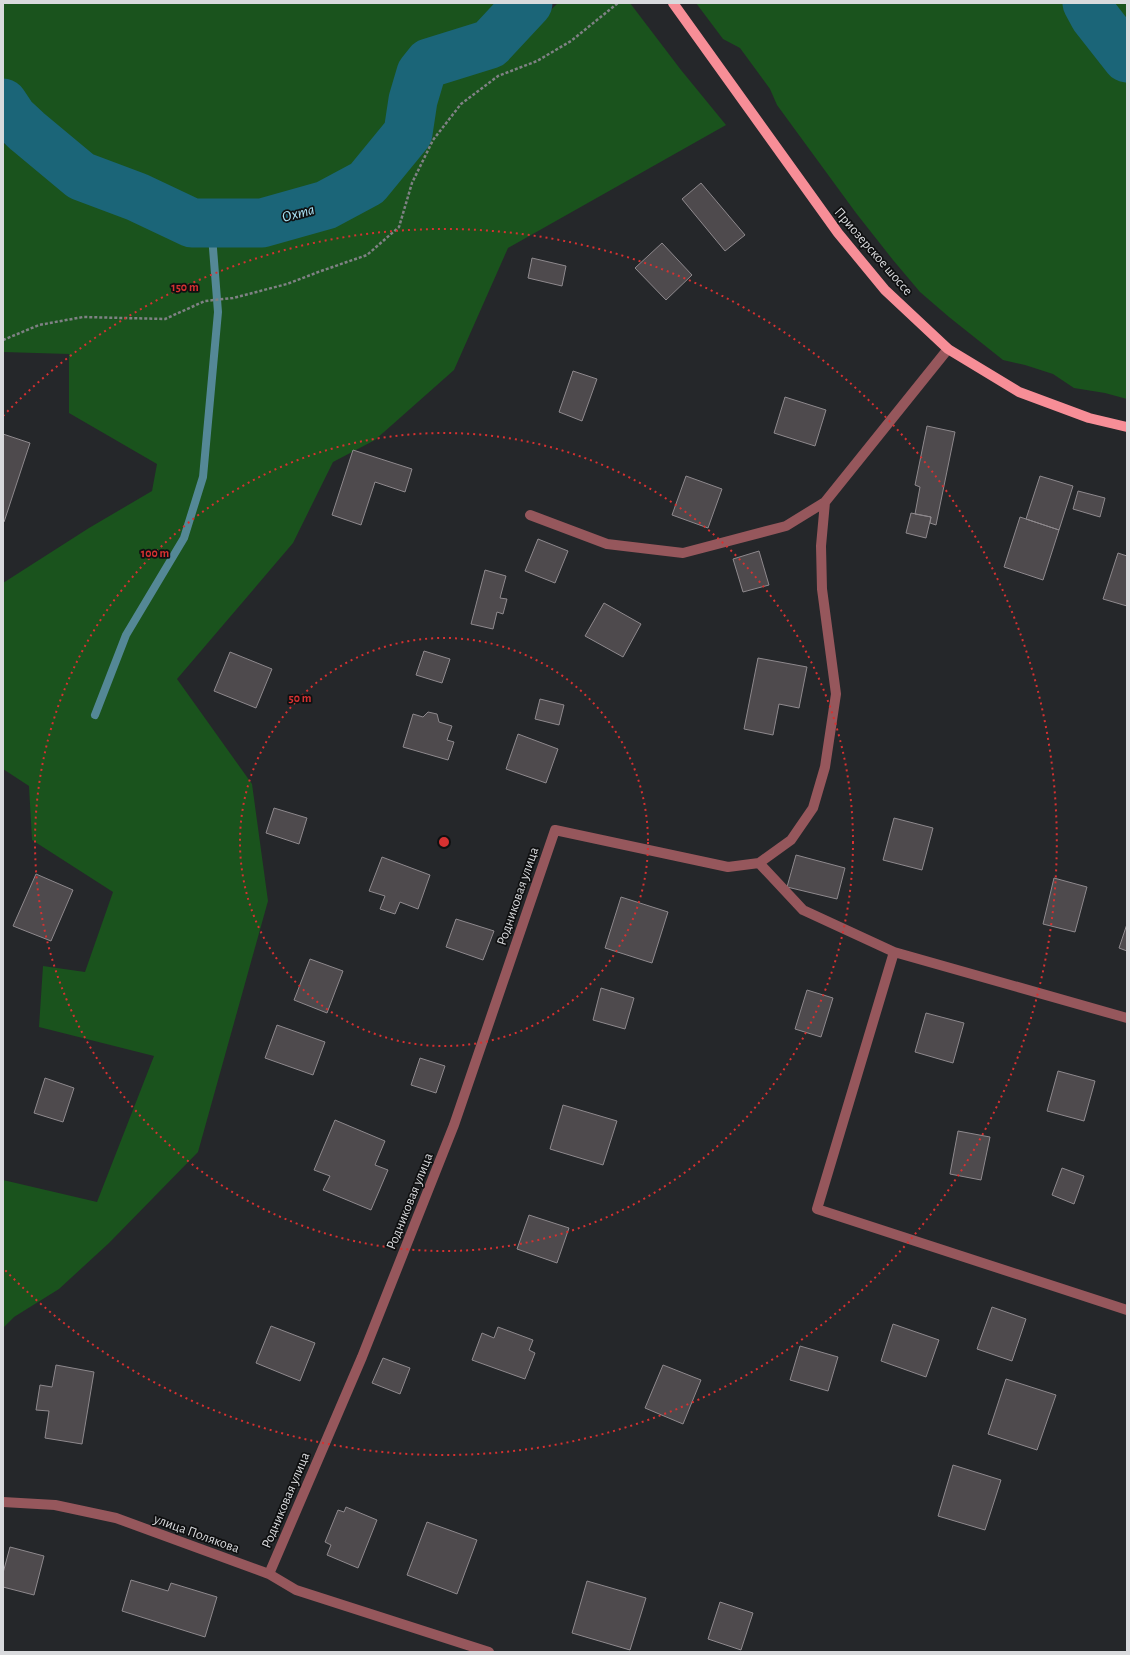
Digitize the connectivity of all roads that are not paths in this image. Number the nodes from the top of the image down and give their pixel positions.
1 (673, 3) edge
2 (948, 349) junction
3 (1127, 427) edge
4 (825, 502) junction
5 (530, 515) dead end
6 (759, 863) junction
7 (894, 952) junction
8 (1127, 1018) edge
9 (1127, 1310) edge
10 (3, 1502) edge
11 (268, 1574) junction
12 (489, 1652) edge

1 - 2 main road, Приозерское шоссе
2 - 3 main road, Приозерское шоссе
2 - 4 street
4 - 5 street
4 - 6 street
6 - 7 street
6 - 11 street, Родниковая улица
7 - 8 street
7 - 9 street
10 - 11 street, улица Полякова
11 - 12 street, улица Полякова

